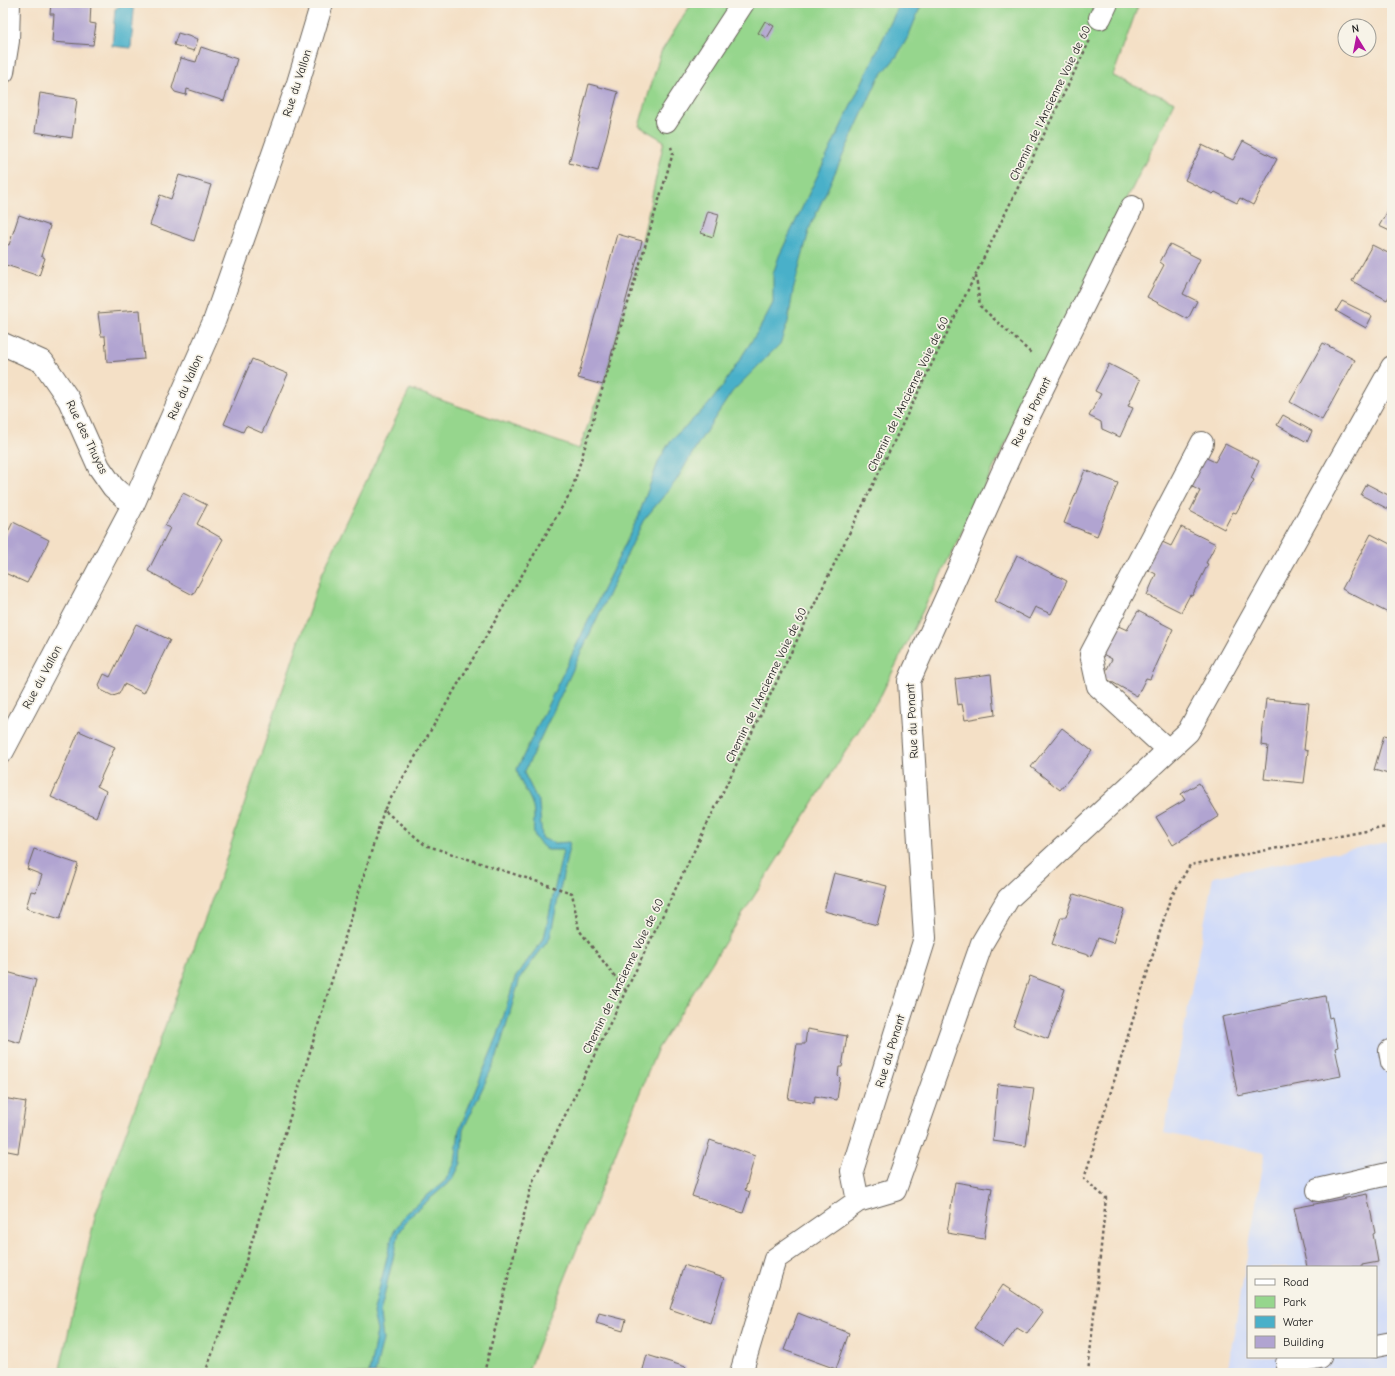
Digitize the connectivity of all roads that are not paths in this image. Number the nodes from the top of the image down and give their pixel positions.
1 (9, 3) edge
2 (322, 3) edge
3 (743, 3) edge
4 (3, 72) edge
5 (666, 121) road end
6 (1132, 207) dead end
7 (3, 344) edge
8 (1392, 367) edge
9 (1202, 443) dead end
10 (133, 505) junction
11 (1168, 750) junction
12 (3, 751) edge
13 (1392, 1051) edge
14 (1392, 1062) edge
15 (1392, 1173) edge
16 (1318, 1190) dead end
17 (858, 1201) junction
18 (1392, 1343) edge
19 (1377, 1346) edge
20 (1314, 1358) edge
21 (1287, 1363) dead end
22 (741, 1373) edge

1 - 4 street
2 - 10 street, Rue du Vallon
3 - 5 street
6 - 17 street, Rue du Ponant
7 - 10 street, Rue des Thuyas
8 - 11 street
9 - 11 street
10 - 12 street, Rue du Vallon
11 - 17 street
13 - 14 street
15 - 16 street
17 - 22 street
18 - 19 street
20 - 21 street

